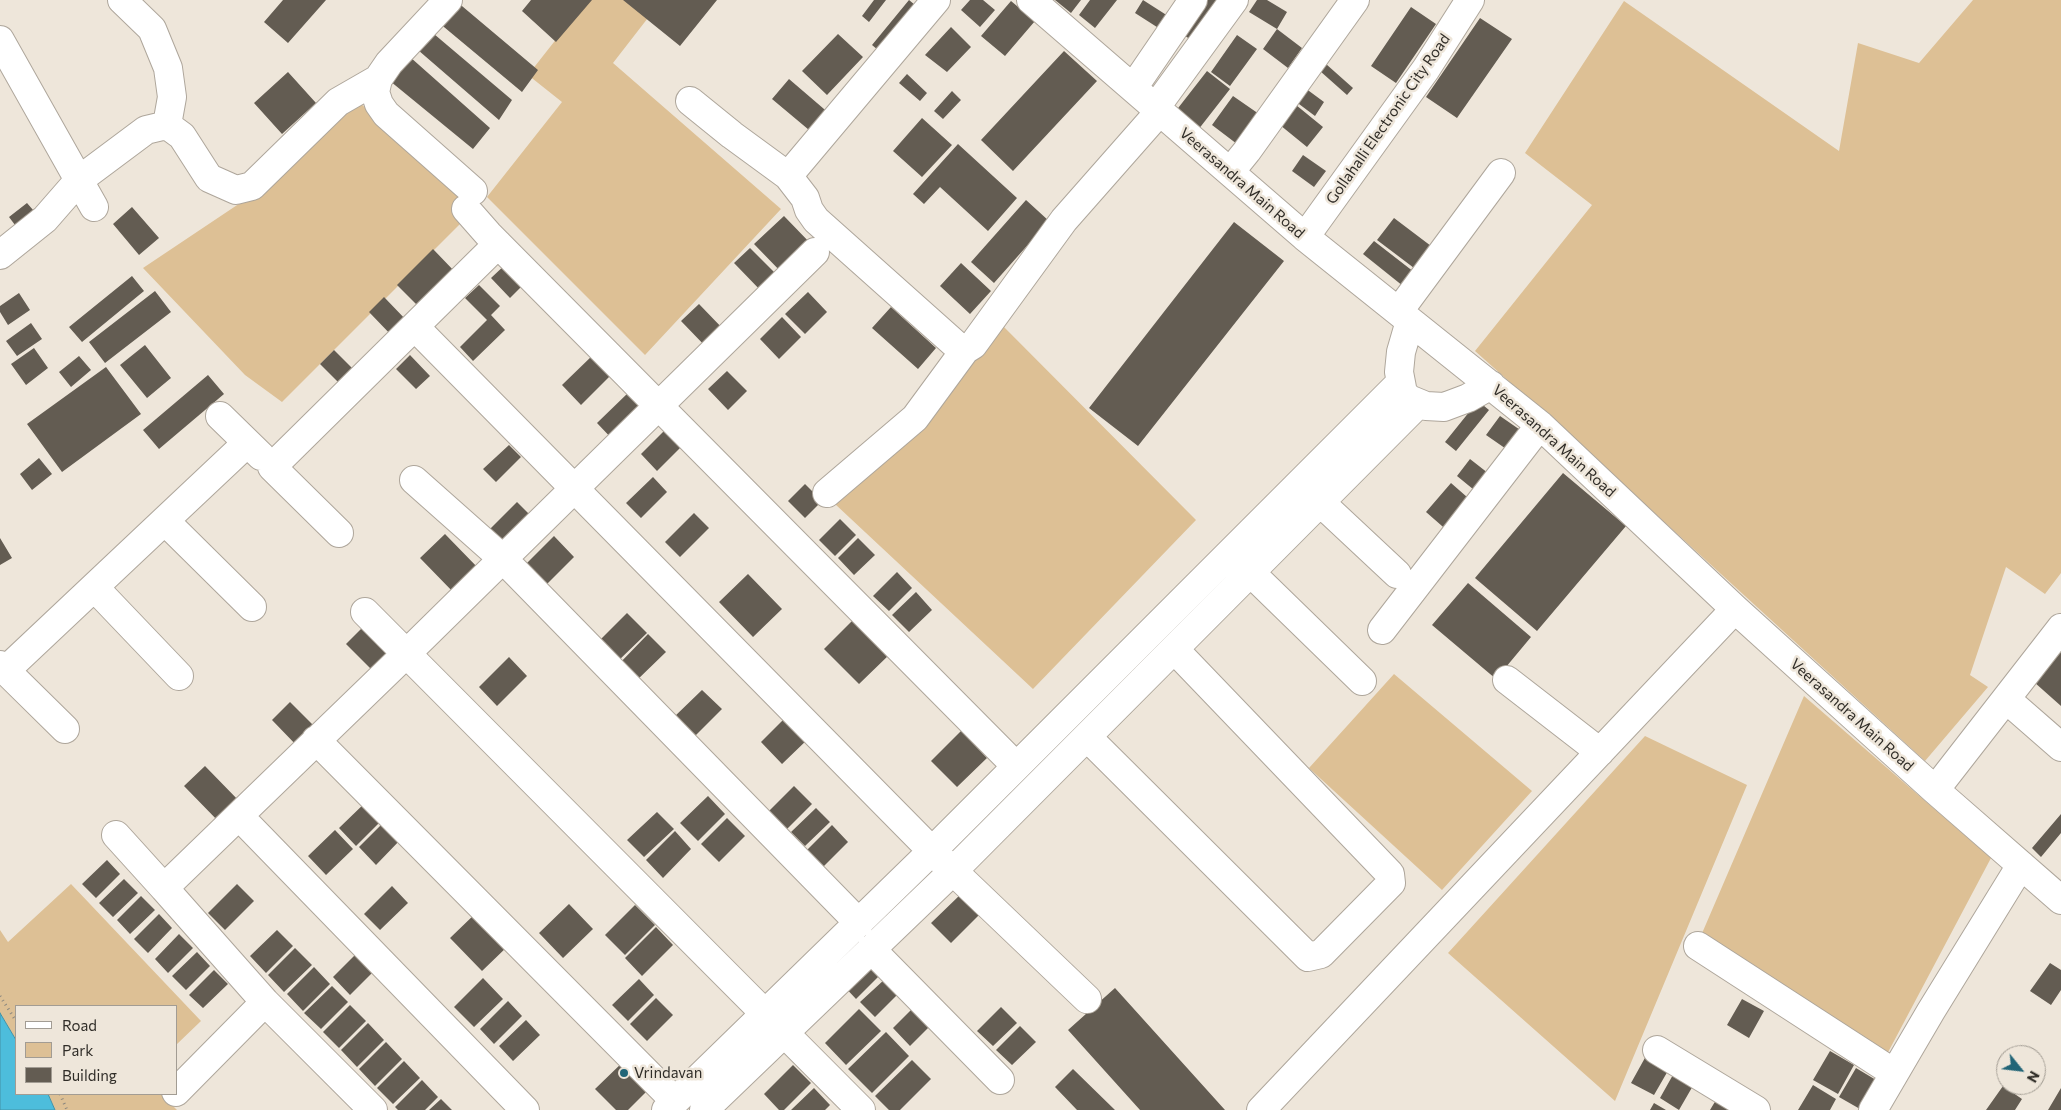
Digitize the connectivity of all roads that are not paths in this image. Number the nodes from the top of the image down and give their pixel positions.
1 (122, 0) edge
2 (448, 0) edge
3 (936, 0) edge
4 (1032, 0) edge
5 (1193, 0) edge
6 (1234, 0) edge
7 (1355, 0) edge
8 (1470, 0) edge
9 (0, 40) edge
10 (378, 79) junction
11 (1134, 88) junction
12 (690, 101) dead end
13 (1158, 109) junction
14 (167, 125) junction
15 (1230, 172) junction
16 (1501, 173) dead end
17 (788, 176) junction
18 (79, 180) junction
19 (94, 207) dead end
20 (1305, 238) junction
21 (498, 244) junction
22 (815, 252) dead end
23 (0, 255) edge
24 (1404, 316) junction
25 (415, 327) junction
26 (965, 350) junction
27 (1400, 383) junction
28 (1491, 385) junction
29 (1418, 404) junction
30 (658, 406) junction
31 (220, 416) dead end
32 (1540, 425) junction
33 (247, 443) junction
34 (272, 467) junction
35 (1313, 470) junction
36 (414, 480) dead end
37 (575, 488) junction
38 (827, 493) dead end
39 (1326, 496) junction
40 (165, 521) junction
41 (338, 533) dead end
42 (503, 559) junction
43 (1250, 572) junction
44 (1397, 574) dead end
45 (94, 587) junction
46 (252, 607) dead end
47 (1735, 610) junction
48 (365, 612) dead end
49 (2061, 628) edge
50 (1382, 630) dead end
51 (1174, 649) junction
52 (406, 654) junction
53 (3, 668) edge
54 (179, 676) dead end
55 (1506, 680) dead end
56 (1362, 681) dead end
57 (2006, 699) junction
58 (65, 729) dead end
59 (1087, 737) junction
60 (316, 740) junction
61 (2061, 747) edge
62 (1600, 752) junction
63 (1016, 766) junction
64 (1935, 790) junction
65 (239, 816) junction
66 (116, 835) dead end
67 (932, 851) junction
68 (2021, 865) junction
69 (954, 871) junction
70 (164, 888) junction
71 (2058, 892) edge
72 (859, 923) junction
73 (1698, 946) dead end
74 (871, 949) junction
75 (1087, 1000) dead end
76 (265, 1002) junction
77 (775, 1023) junction
78 (1657, 1050) dead end
79 (1894, 1073) junction
80 (1000, 1080) dead end
81 (178, 1091) edge
82 (178, 1095) edge
83 (671, 1106) edge
84 (192, 1110) edge
85 (372, 1110) edge
86 (525, 1110) edge
87 (704, 1110) edge
88 (861, 1110) edge
89 (1261, 1110) edge
90 (1756, 1110) edge
91 (1873, 1110) edge

1 - 14 street
2 - 10 street
3 - 17 street
4 - 11 street, Veerasandra Main Road
5 - 11 street
6 - 13 street
7 - 15 street
8 - 20 street, Gollahalli Electronic City Road
9 - 18 street
10 - 14 street
10 - 21 street
11 - 13 street, Veerasandra Main Road
12 - 17 street
13 - 15 street, Veerasandra Main Road
13 - 26 street
14 - 18 street
15 - 20 street, Veerasandra Main Road
16 - 24 street
17 - 26 street
18 - 19 street
18 - 23 street
20 - 24 street, Veerasandra Main Road
21 - 25 street
21 - 30 street
22 - 30 street
24 - 27 street
24 - 28 street, Veerasandra Main Road
25 - 34 street
25 - 37 street
26 - 38 street
27 - 29 street
27 - 35 street
28 - 29 street
28 - 32 street, Veerasandra Main Road
29 - 39 street
30 - 37 street
30 - 63 street
31 - 33 street
32 - 47 street, Veerasandra Main Road
32 - 50 street
33 - 34 street
33 - 40 street
34 - 41 street
35 - 39 street
35 - 63 street
36 - 42 street
37 - 42 street
37 - 67 street
39 - 43 street
39 - 44 street
40 - 45 street
40 - 46 street
42 - 52 street
42 - 72 street
43 - 51 street
43 - 56 street
45 - 53 street
45 - 54 street
47 - 62 street
47 - 64 street, Veerasandra Main Road
48 - 52 street
49 - 57 street
51 - 59 street
51 - 59 street
52 - 60 street
52 - 77 street
53 - 58 street
55 - 62 street
57 - 61 street
57 - 64 street
59 - 69 street
60 - 65 street
60 - 83 street
62 - 89 street
63 - 67 street
64 - 68 street, Veerasandra Main Road
65 - 70 street
65 - 86 street
66 - 70 street
67 - 69 street
67 - 72 street
68 - 71 street, Veerasandra Main Road
68 - 79 street
69 - 74 street
69 - 75 street
70 - 76 street
72 - 77 street
73 - 79 street
74 - 77 street
74 - 80 street
76 - 81 street
76 - 85 street
77 - 83 street
77 - 87 street
77 - 88 street
78 - 90 street
79 - 91 street
82 - 84 street

